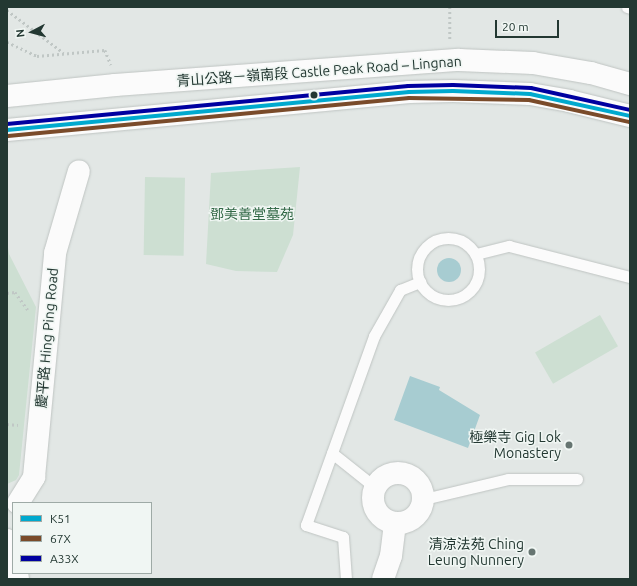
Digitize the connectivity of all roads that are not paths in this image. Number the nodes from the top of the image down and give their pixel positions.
1 (627, 7) edge
2 (630, 8) edge
3 (630, 84) edge
4 (7, 96) edge
5 (630, 116) edge
6 (7, 130) edge
7 (79, 171) dead end
8 (476, 254) junction
9 (630, 277) edge
10 (420, 282) junction
11 (332, 453) junction
12 (577, 480) dead end
13 (376, 488) junction
14 (424, 499) junction
15 (20, 502) edge
16 (395, 523) junction
17 (7, 540) edge
18 (12, 557) edge
19 (346, 579) edge
20 (383, 579) edge

1 - 2 lane
3 - 4 main road, 青山公路－嶺南段 Castle Peak Road – Lingnan
5 - 6 main road, 青山公路－嶺南段 Castle Peak Road – Lingnan
7 - 15 main road, 慶平路 Hing Ping Road
8 - 9 lane
8 - 10 lane
8 - 10 lane
10 - 11 lane
11 - 13 lane
11 - 19 lane
12 - 14 lane
13 - 14 main road
13 - 16 main road
14 - 16 main road
16 - 20 main road
17 - 18 main road

